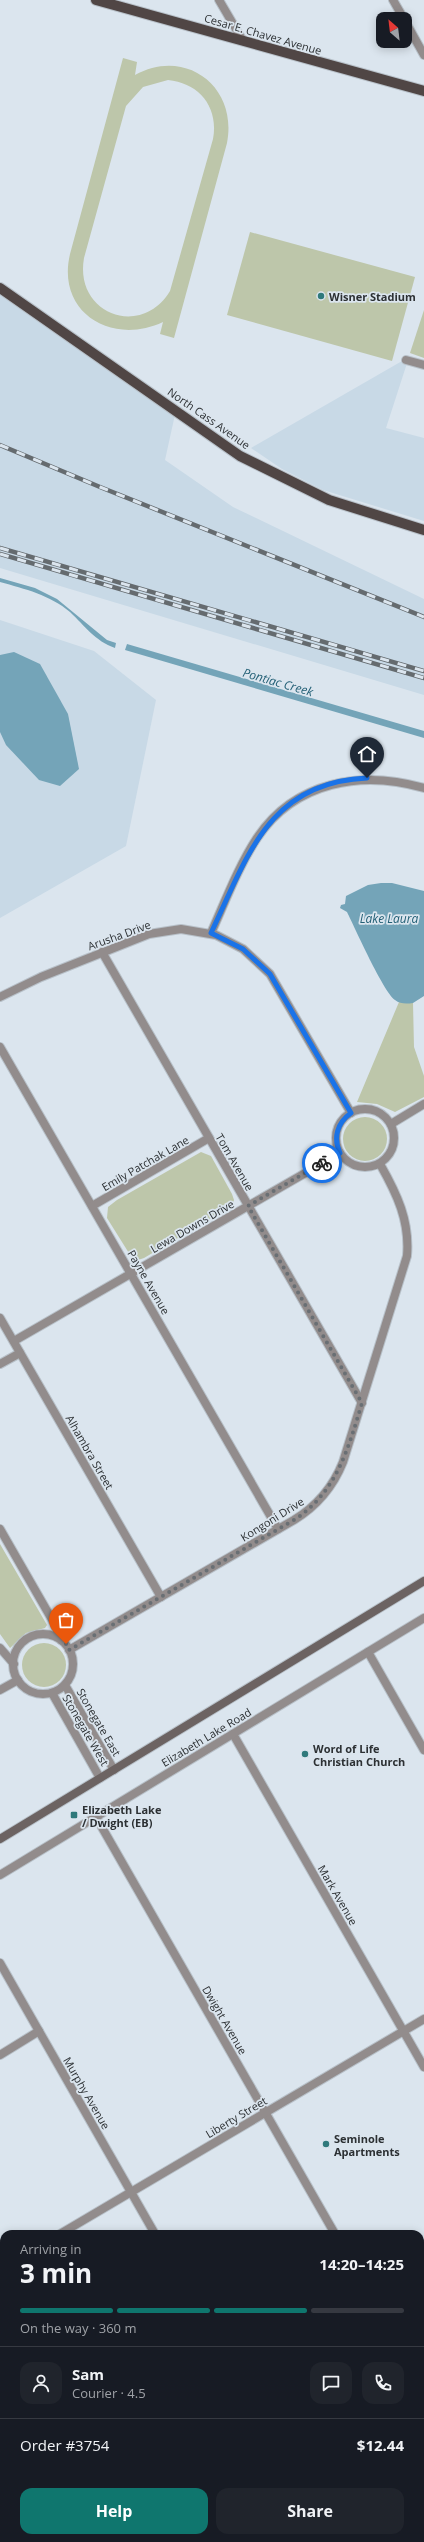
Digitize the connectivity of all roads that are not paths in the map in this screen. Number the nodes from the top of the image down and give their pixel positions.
1 (96, 0) edge
2 (219, 0) edge
3 (393, 0) edge
4 (400, 12) edge
5 (412, 34) edge
6 (242, 41) junction
7 (424, 55) edge
8 (424, 91) edge
9 (0, 288) edge
10 (406, 360) dead end
11 (424, 365) edge
12 (424, 530) edge
13 (424, 788) edge
14 (211, 933) junction
15 (102, 952) junction
16 (0, 997) edge
17 (0, 1047) edge
18 (424, 1104) edge
19 (351, 1113) junction
20 (391, 1124) junction
21 (209, 1138) junction
22 (340, 1153) junction
23 (380, 1164) junction
24 (92, 1206) junction
25 (248, 1206) junction
26 (131, 1274) junction
27 (0, 1318) edge
28 (3, 1331) edge
29 (14, 1341) junction
30 (20, 1353) junction
31 (0, 1364) edge
32 (362, 1403) junction
33 (0, 1529) edge
34 (278, 1529) junction
35 (424, 1581) edge
36 (161, 1597) junction
37 (424, 1618) edge
38 (61, 1640) junction
39 (0, 1648) edge
40 (69, 1650) junction
41 (368, 1652) junction
42 (14, 1664) junction
43 (18, 1680) junction
44 (65, 1685) junction
45 (0, 1690) edge
46 (52, 1693) junction
47 (233, 1734) junction
48 (424, 1750) edge
49 (114, 1770) junction
50 (100, 1778) junction
51 (96, 1817) junction
52 (0, 1839) edge
53 (0, 1875) edge
54 (0, 1963) edge
55 (424, 2019) edge
56 (39, 2031) junction
57 (403, 2031) junction
58 (0, 2055) edge
59 (424, 2067) edge
60 (265, 2112) junction
61 (131, 2192) junction
62 (67, 2230) edge
63 (154, 2230) edge
64 (333, 2230) edge

1 - 6 main road, Cesar E. Chavez Avenue
2 - 6 street
3 - 4 street
5 - 7 street
6 - 8 main road, Cesar E. Chavez Avenue
9 - 12 main road, North Cass Avenue
10 - 11 street
13 - 14 street
14 - 15 street, Arusha Drive
14 - 19 street, Arusha Drive
15 - 16 street, Arusha Drive
15 - 21 street, Tom Avenue
17 - 24 street, Payne Avenue
18 - 20 street
19 - 20 street
19 - 22 street
20 - 23 street
21 - 24 street, Emily Patchak Lane
21 - 25 street, Tom Avenue
22 - 23 street
22 - 25 street, Lewa Downs Drive
23 - 32 street, Kongoni Drive
24 - 26 street, Payne Avenue
25 - 26 street, Lewa Downs Drive
25 - 32 street, Tom Avenue
26 - 29 street, Lewa Downs Drive
26 - 34 street, Payne Avenue
27 - 28 street, Alhambra Street
28 - 29 street, Alhambra Street
29 - 30 street, Alhambra Street
30 - 31 street
30 - 36 street, Alhambra Street
32 - 34 street, Kongoni Drive
33 - 38 street
34 - 36 street, Kongoni Drive
35 - 49 main road, Elizabeth Lake Road
36 - 40 street, Kongoni Drive
37 - 41 street, Elizabeth Lake Road
38 - 40 street
38 - 42 street
39 - 42 street
40 - 44 street
41 - 47 street, Elizabeth Lake Road
41 - 48 street
42 - 43 street
43 - 45 street
43 - 46 street
44 - 46 street
44 - 49 street, Stonegate East
46 - 50 street, Stonegate West
47 - 51 street, Elizabeth Lake Road
47 - 57 street, Mark Avenue
49 - 50 main road, Elizabeth Lake Road
50 - 52 main road, Elizabeth Lake Road
51 - 53 street, Elizabeth Lake Road
51 - 60 street, Dwight Avenue
54 - 56 street, Murphy Avenue
55 - 57 street, Liberty Street
56 - 58 street
56 - 61 street, Murphy Avenue
57 - 59 street, Mark Avenue
57 - 60 street, Liberty Street
60 - 61 street, Liberty Street
60 - 64 street, Dwight Avenue
61 - 62 street, Liberty Street
61 - 63 street, Murphy Avenue

